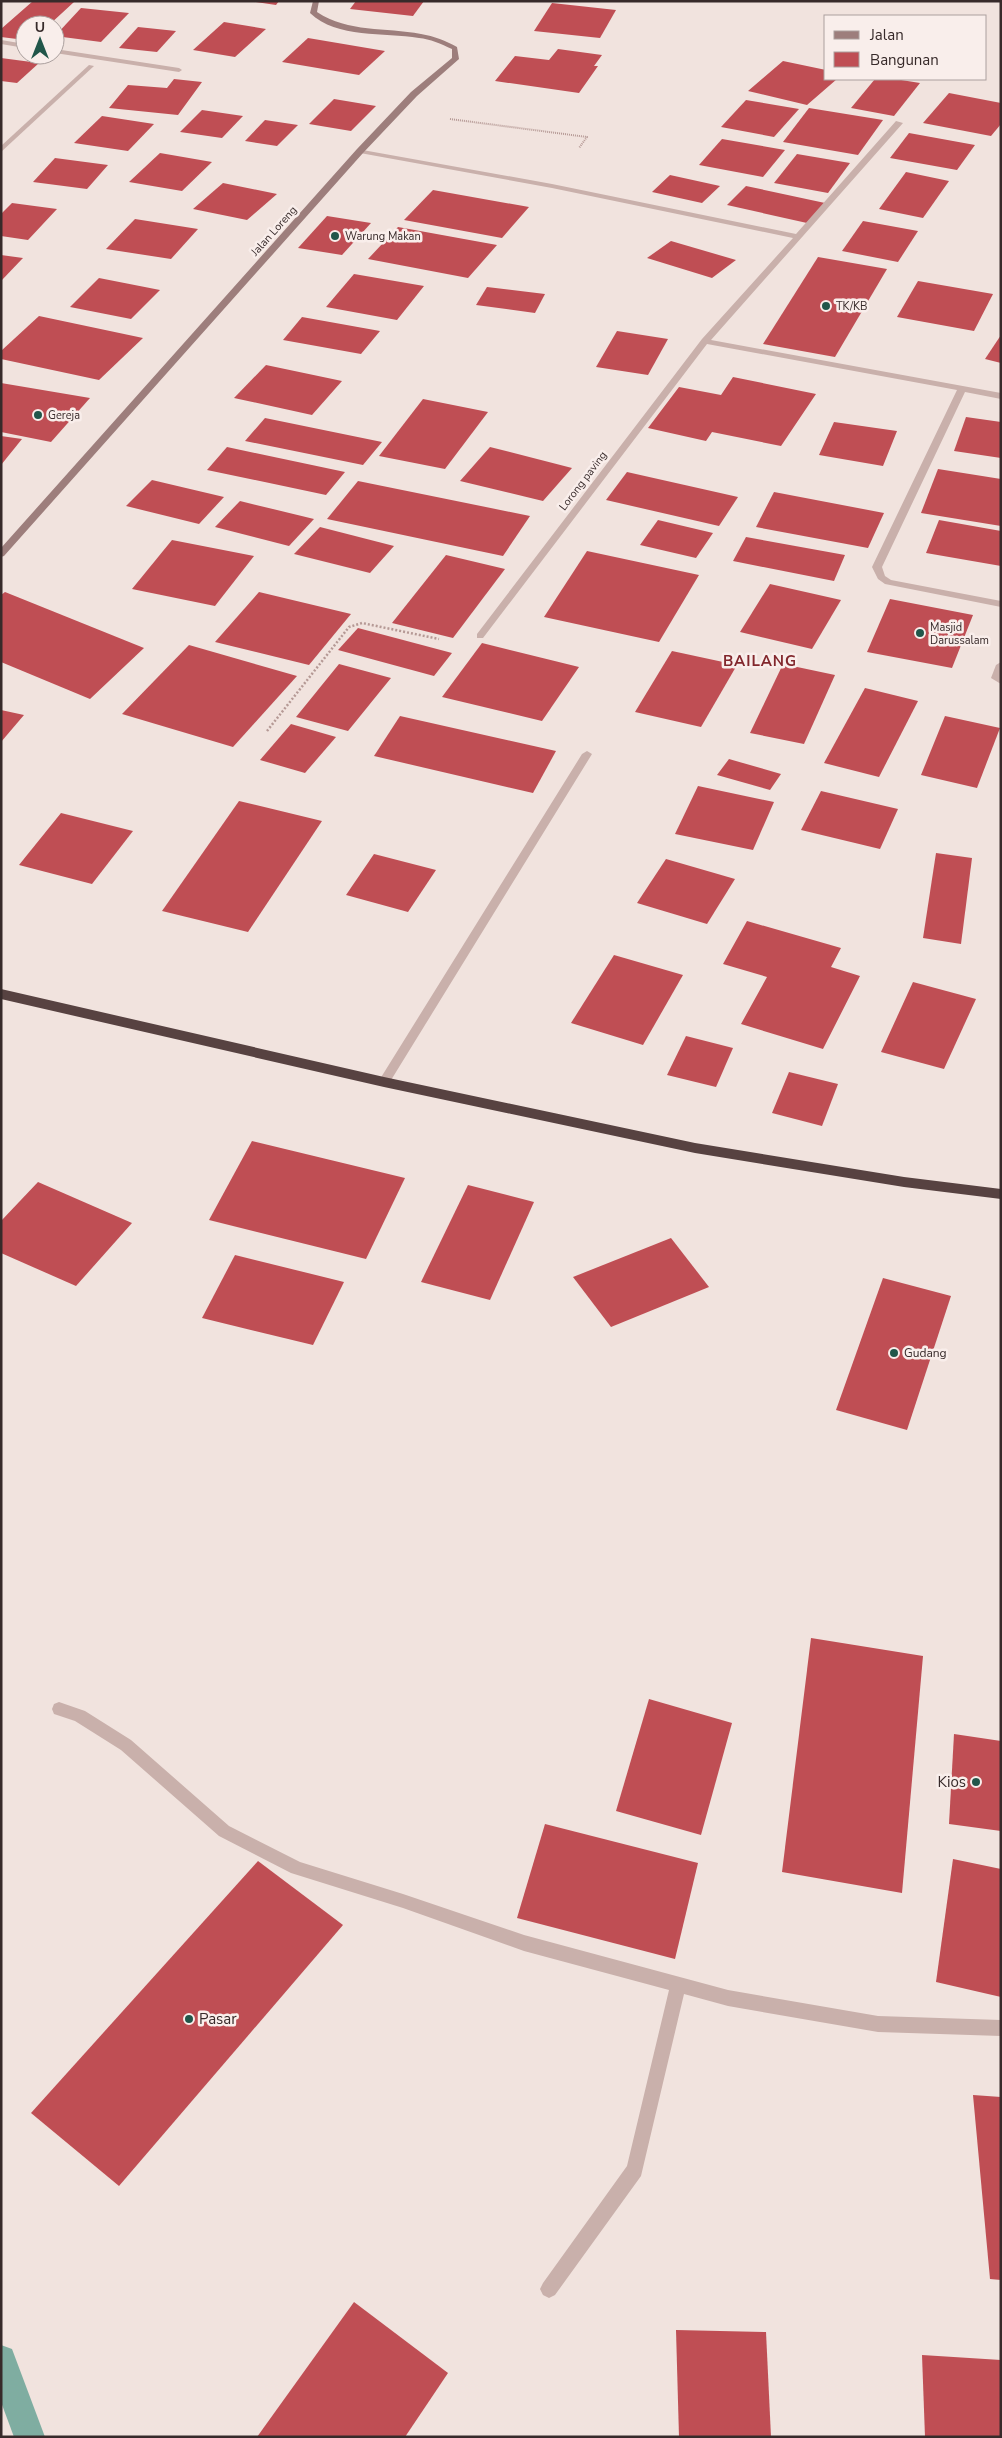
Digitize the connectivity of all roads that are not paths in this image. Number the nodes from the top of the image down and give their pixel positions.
1 (316, 1) edge
2 (1, 42) edge
3 (15, 44) edge
4 (65, 53) edge
5 (91, 66) dead end
6 (179, 70) dead end
7 (899, 123) dead end
8 (1, 150) edge
9 (360, 151) junction
10 (798, 237) junction
11 (705, 340) junction
12 (962, 389) junction
13 (1001, 396) edge
14 (3, 550) edge
15 (1001, 604) edge
16 (480, 636) road end
17 (1001, 665) edge
18 (1001, 681) edge
19 (587, 754) dead end
20 (1, 994) edge
21 (384, 1082) junction
22 (1001, 1194) edge
23 (59, 1709) dead end
24 (678, 1985) junction
25 (1001, 2028) edge
26 (549, 2289) dead end

1 - 9 street, Jalan Loreng
2 - 3 street
4 - 6 street
5 - 8 street
7 - 10 street, Lorong paving
9 - 10 street
9 - 14 street, Jalan Loreng
10 - 11 street, Lorong paving
11 - 12 street
11 - 16 street, Lorong paving
12 - 13 street
12 - 15 street
17 - 18 street
19 - 21 street
20 - 21 highway
21 - 22 highway
23 - 24 street
24 - 25 street
24 - 26 street

